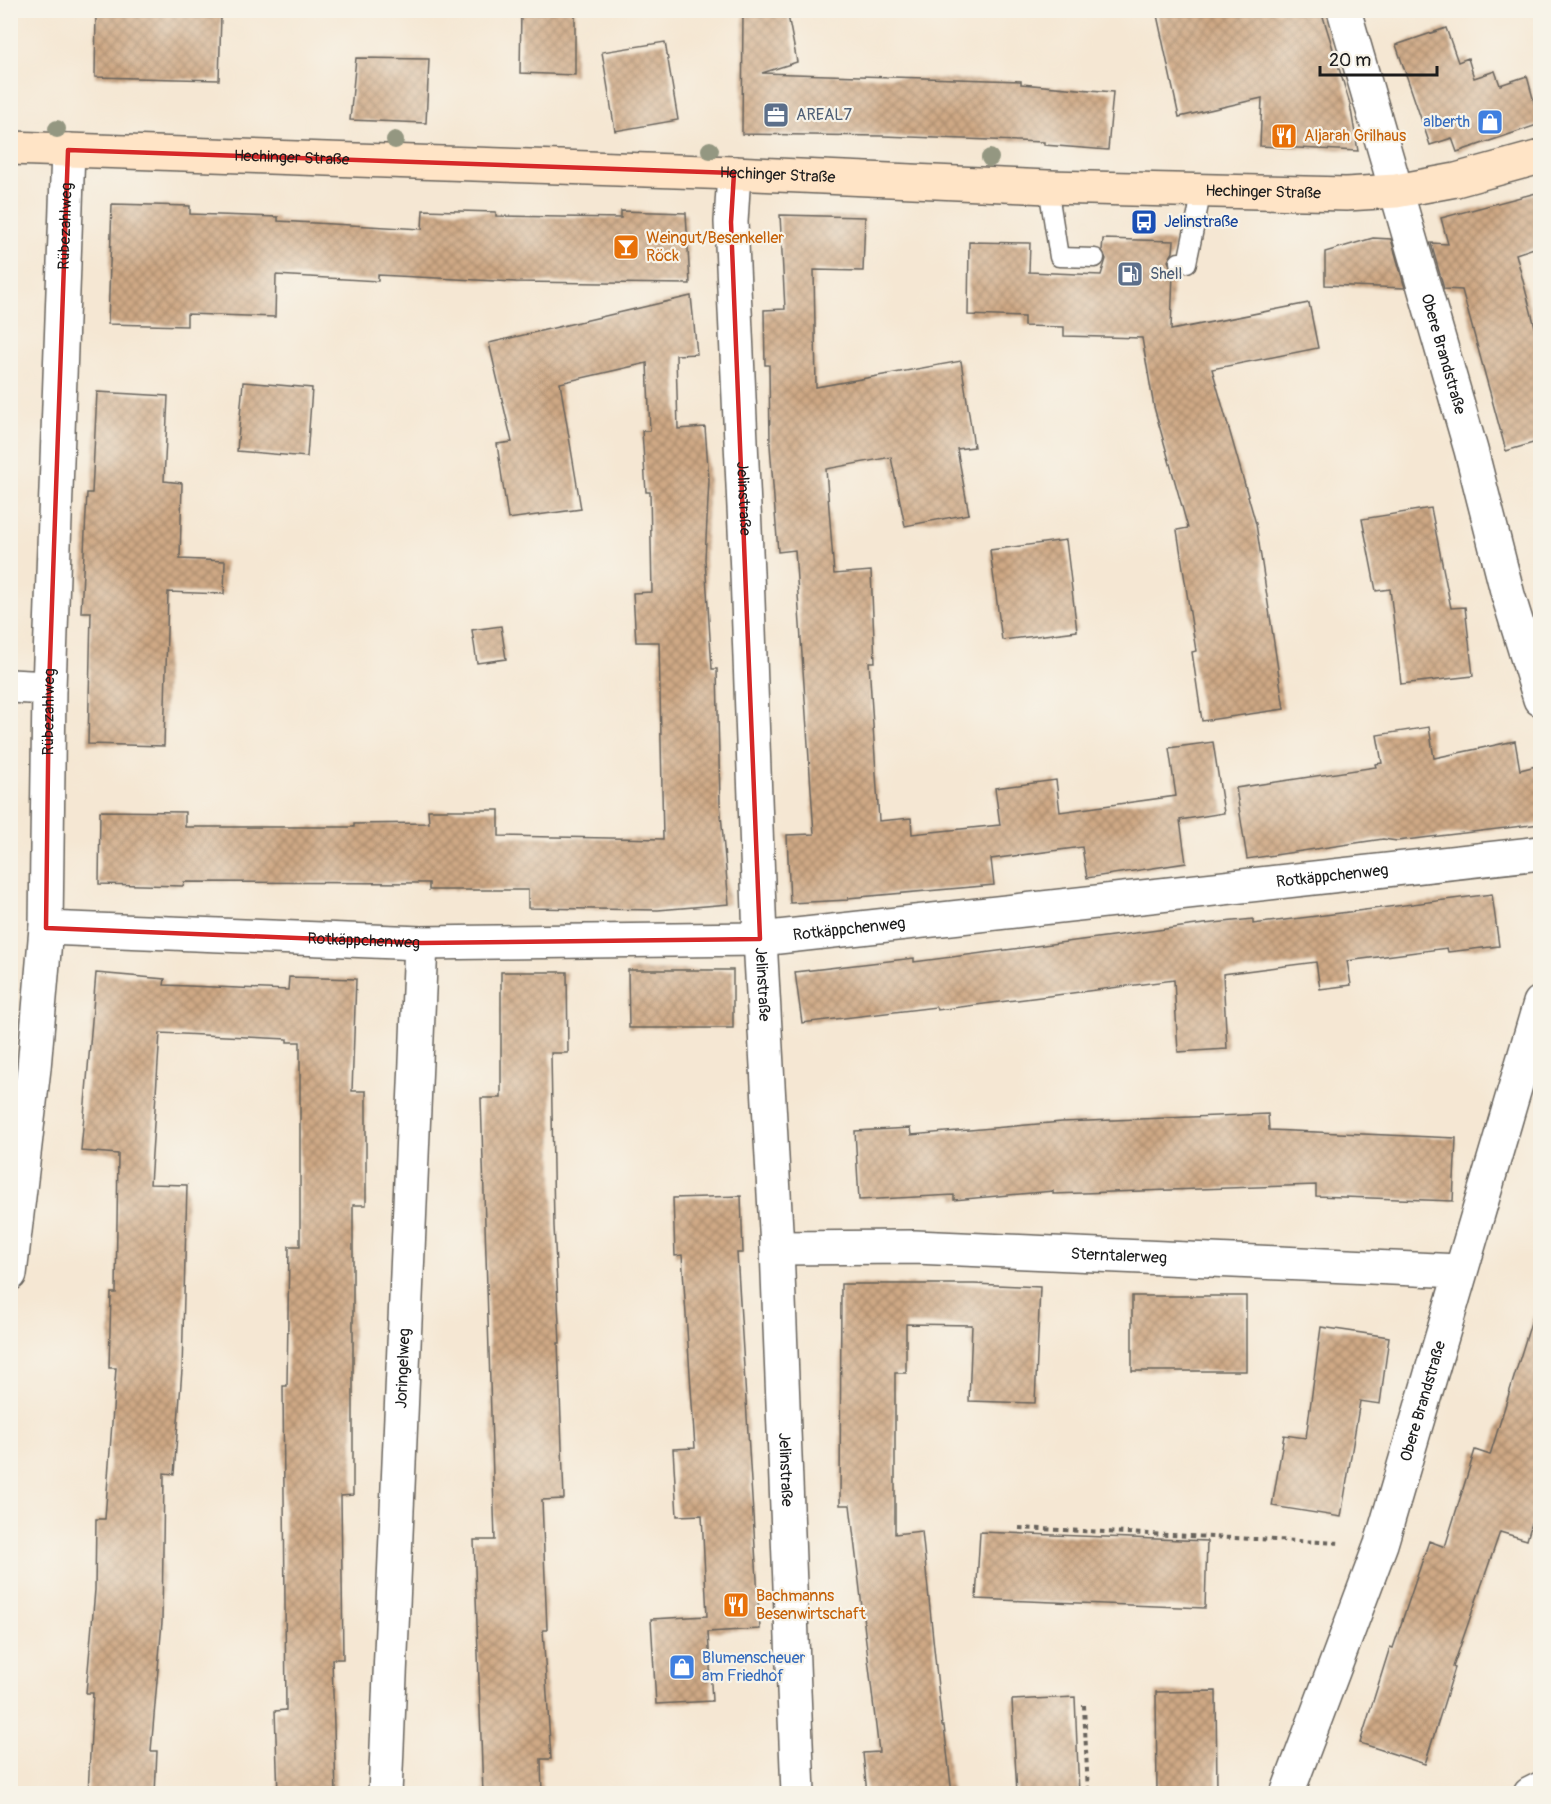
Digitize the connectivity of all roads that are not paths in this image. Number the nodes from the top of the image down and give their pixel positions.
1 (1344, 10) edge
2 (10, 148) edge
3 (68, 150) junction
4 (1540, 157) edge
5 (734, 173) junction
6 (1048, 187) junction
7 (1202, 190) junction
8 (1396, 191) junction
9 (1095, 258) dead end
10 (1179, 262) dead end
11 (10, 686) edge
12 (49, 688) junction
13 (1540, 699) edge
14 (1540, 854) edge
15 (46, 928) junction
16 (760, 939) junction
17 (420, 943) junction
18 (1540, 1003) edge
19 (22, 1067) edge
20 (777, 1248) junction
21 (1460, 1271) junction
22 (10, 1274) edge
23 (1540, 1788) edge
24 (385, 1794) edge
25 (798, 1794) edge
26 (1287, 1794) edge
27 (1530, 1794) edge

1 - 8 street, Obere Brandstraße
2 - 3 main road, Hechinger Straße
3 - 5 main road, Hechinger Straße
3 - 12 street, Rübezahlweg
4 - 8 main road, Hechinger Straße
5 - 6 main road, Hechinger Straße
5 - 16 street, Jelinstraße
6 - 7 main road, Hechinger Straße
6 - 9 lane
7 - 8 main road, Hechinger Straße
7 - 10 lane
8 - 13 street, Obere Brandstraße
11 - 12 street
12 - 15 street, Rübezahlweg
14 - 16 street, Rotkäppchenweg
15 - 17 street, Rotkäppchenweg
15 - 19 street, Rübezahlweg
16 - 17 street, Rotkäppchenweg
16 - 20 street, Jelinstraße
17 - 24 street, Joringelweg
18 - 21 street, Obere Brandstraße
19 - 22 street, Rübezahlweg
20 - 21 street, Sterntalerweg
20 - 25 street, Jelinstraße
21 - 26 street, Obere Brandstraße
23 - 27 street

